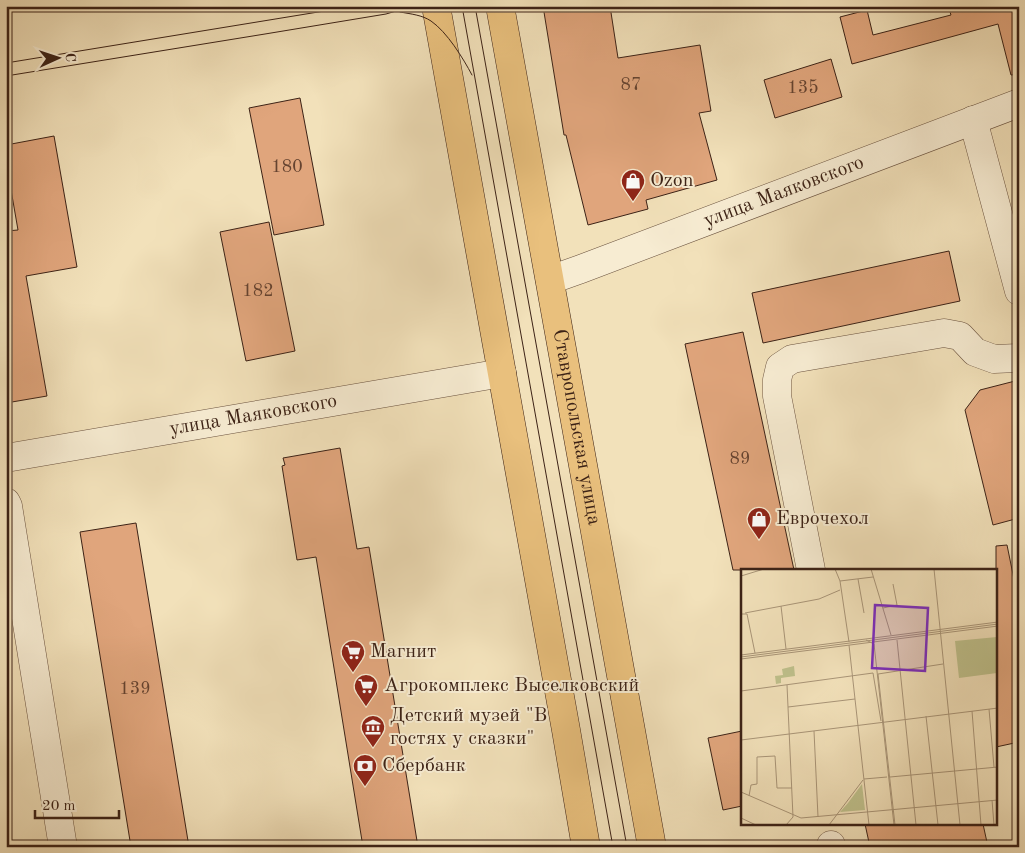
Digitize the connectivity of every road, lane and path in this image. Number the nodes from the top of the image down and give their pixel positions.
1 (436, 6) edge
2 (500, 6) edge
3 (1019, 103) edge
4 (973, 120) junction
5 (550, 280) junction
6 (1019, 291) edge
7 (1019, 358) edge
8 (502, 373) junction
9 (6, 458) edge
10 (6, 502) edge
11 (811, 569) edge
12 (64, 847) edge
13 (586, 847) edge
14 (652, 847) edge

1 - 8 main road
2 - 5 main road, Ставропольская улица
3 - 4 street, улица Маяковского
4 - 5 street, улица Маяковского
4 - 6 street
5 - 14 main road, Ставропольская улица
7 - 11 street
8 - 9 street, улица Маяковского
8 - 13 main road
10 - 12 street

